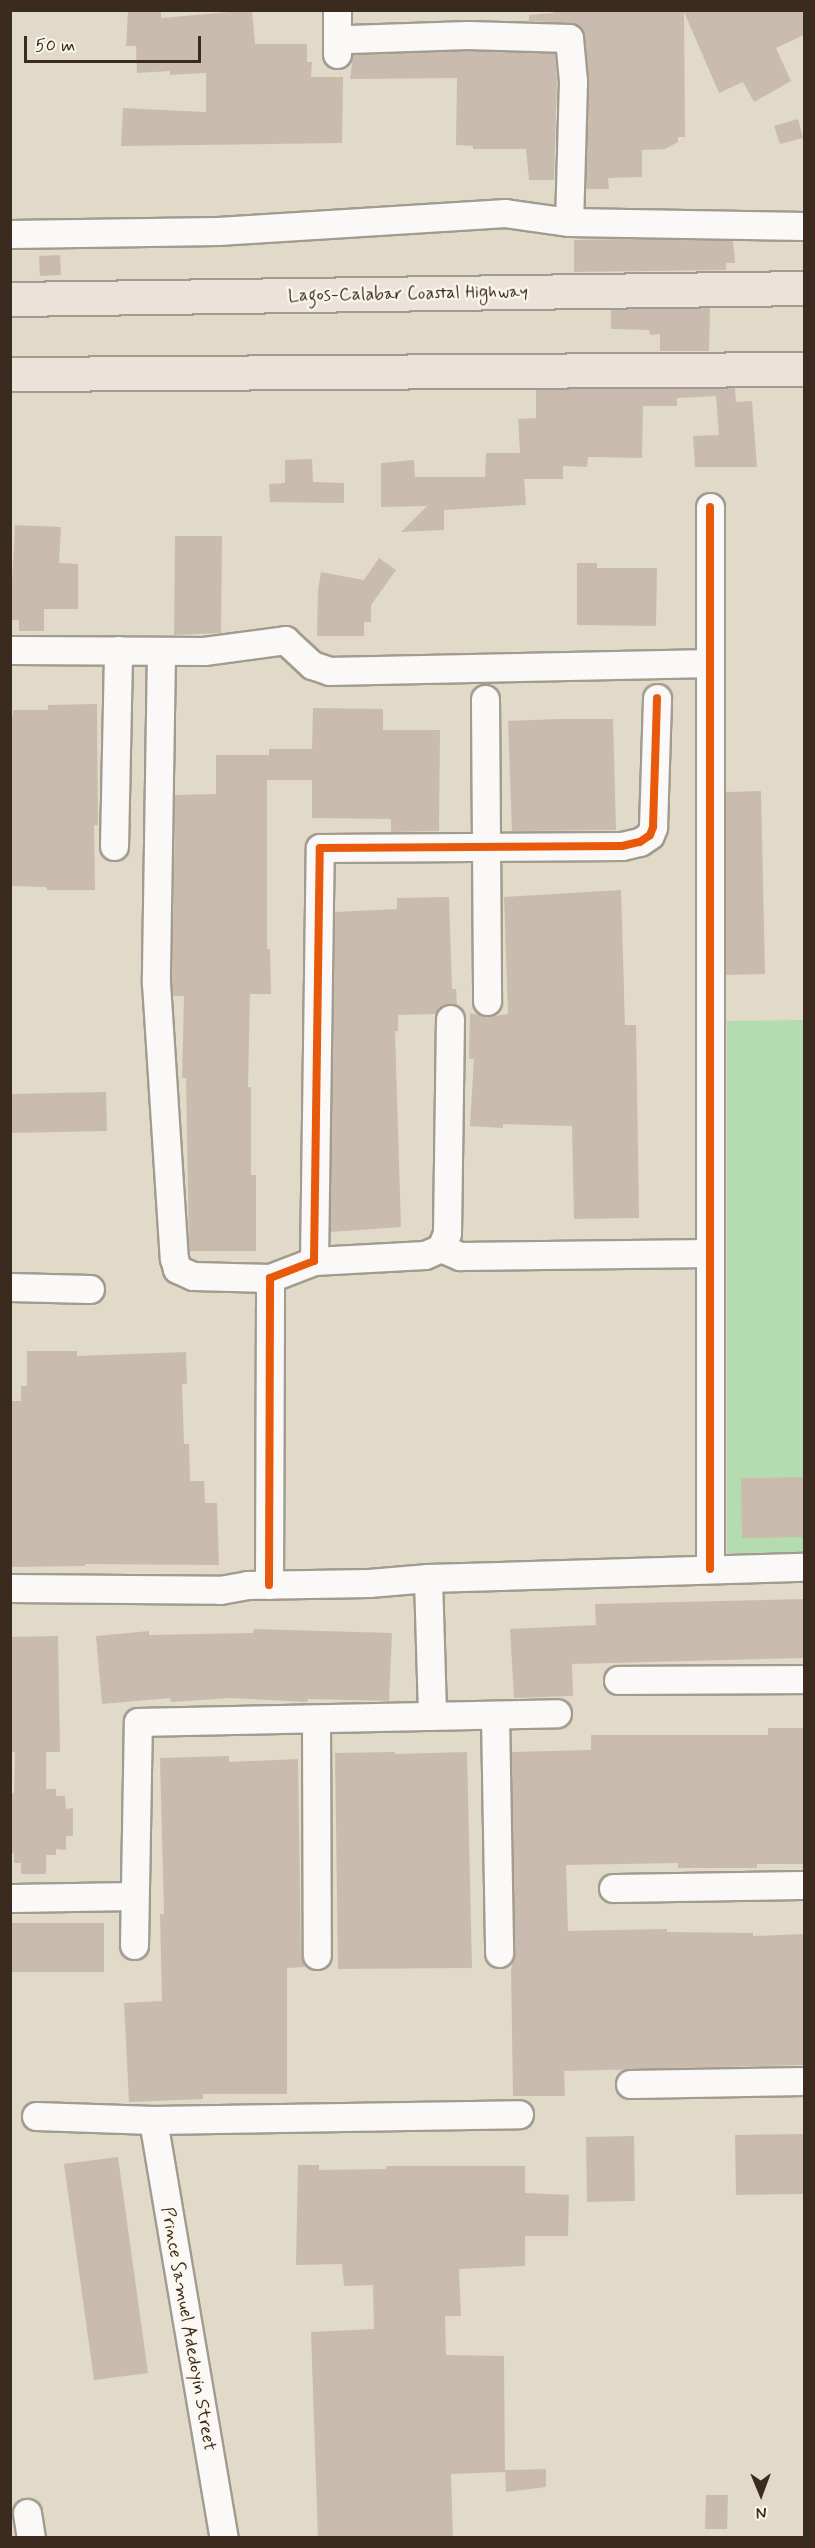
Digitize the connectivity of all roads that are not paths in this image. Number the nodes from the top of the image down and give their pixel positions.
1 (337, 10) edge
2 (570, 222) junction
3 (804, 226) edge
4 (10, 234) edge
5 (804, 288) edge
6 (10, 299) edge
7 (804, 369) edge
8 (10, 374) edge
9 (710, 507) dead end
10 (10, 650) edge
11 (118, 650) junction
12 (161, 651) junction
13 (710, 663) junction
14 (657, 698) dead end
15 (485, 699) dead end
16 (114, 846) dead end
17 (487, 848) junction
18 (487, 1001) dead end
19 (450, 1019) dead end
20 (441, 1248) junction
21 (710, 1253) junction
22 (314, 1262) junction
23 (270, 1278) junction
24 (10, 1287) edge
25 (90, 1288) dead end
26 (804, 1567) edge
27 (710, 1569) junction
28 (428, 1578) junction
29 (269, 1585) junction
30 (10, 1588) edge
31 (804, 1679) edge
32 (618, 1680) dead end
33 (557, 1713) dead end
34 (495, 1715) junction
35 (432, 1716) junction
36 (316, 1719) junction
37 (804, 1885) edge
38 (613, 1888) dead end
39 (134, 1896) junction
40 (10, 1898) edge
41 (134, 1945) dead end
42 (498, 1953) dead end
43 (317, 1955) dead end
44 (804, 2081) edge
45 (630, 2084) dead end
46 (519, 2114) dead end
47 (36, 2116) dead end
48 (153, 2120) junction
49 (224, 2538) edge

1 - 2 street
2 - 3 street
2 - 4 street
5 - 6 highway, Lagos-Calabar Coastal Highway
7 - 8 highway
9 - 13 street
10 - 11 street
11 - 12 street
11 - 16 street
12 - 13 street
12 - 23 street
13 - 21 street
14 - 17 street
15 - 17 street
17 - 18 street
17 - 22 street
19 - 20 street
20 - 21 street
20 - 22 street
21 - 27 street
22 - 23 street
23 - 29 street
24 - 25 street
26 - 27 street
27 - 28 street
28 - 29 street
28 - 35 street
29 - 30 street
31 - 32 street
33 - 34 street
34 - 35 street
34 - 42 street
35 - 36 street
36 - 39 street
36 - 43 street
37 - 38 street
39 - 40 street
39 - 41 street
44 - 45 street
46 - 48 street
47 - 48 street
48 - 49 street, Prince Samuel Adedoyin Street

